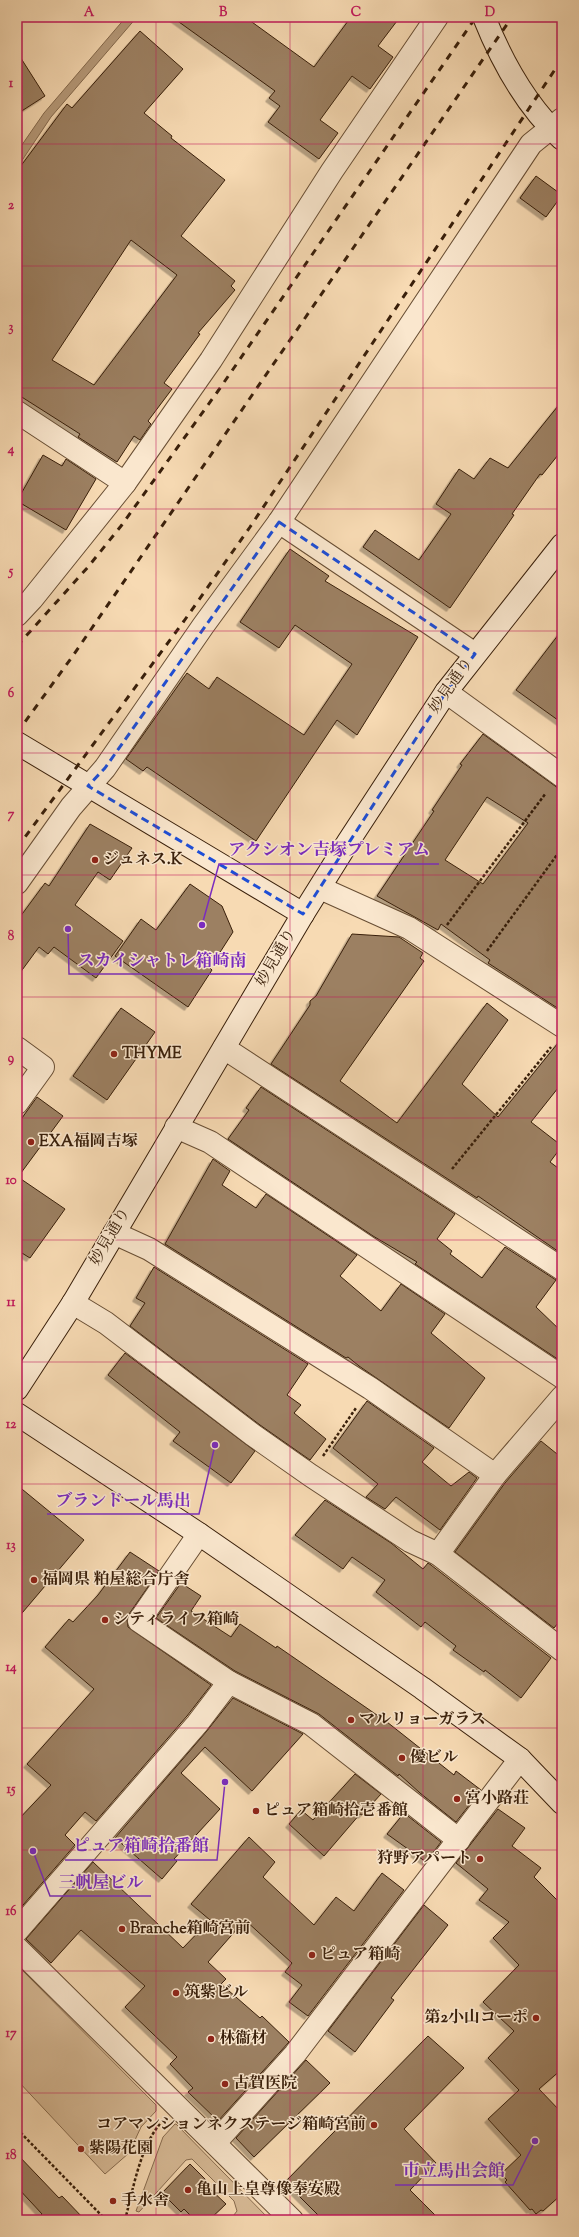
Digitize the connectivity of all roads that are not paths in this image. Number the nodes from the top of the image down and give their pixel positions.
1 (437, 17) edge
2 (484, 17) edge
3 (558, 129) edge
4 (17, 412) edge
5 (125, 483) junction
6 (279, 522) junction
7 (562, 545) edge
8 (17, 615) edge
9 (475, 654) junction
10 (446, 692) junction
11 (17, 743) edge
12 (561, 775) edge
13 (88, 786) junction
14 (17, 883) edge
15 (320, 888) junction
16 (303, 914) junction
17 (562, 1026) edge
18 (17, 1048) edge
19 (224, 1048) junction
20 (17, 1103) edge
21 (176, 1127) junction
22 (114, 1233) junction
23 (562, 1269) edge
24 (73, 1303) junction
25 (562, 1378) edge
26 (17, 1389) edge
27 (562, 1397) edge
28 (17, 1414) edge
29 (495, 1475) junction
30 (199, 1534) junction
31 (438, 1554) junction
32 (562, 1650) edge
33 (228, 1682) junction
34 (520, 1758) junction
35 (562, 1803) edge
36 (459, 1840) junction
37 (17, 1931) edge
38 (17, 1948) edge
39 (215, 2143) junction
40 (292, 2220) edge

1 - 5 street
2 - 3 street
3 - 6 street
4 - 5 street
5 - 8 street
6 - 9 street
6 - 13 street
7 - 9 street, 妙見通り
9 - 10 street, 妙見通り
10 - 12 street
10 - 15 street, 妙見通り
11 - 13 street
13 - 14 street
13 - 16 street
15 - 16 street, 妙見通り
15 - 17 street
16 - 19 street, 妙見通り
18 - 20 street
19 - 21 street, 妙見通り
19 - 23 street
21 - 22 street, 妙見通り
21 - 25 street
22 - 24 street, 妙見通り
22 - 29 street
24 - 26 street, 妙見通り
24 - 31 street
27 - 29 street
28 - 30 street
29 - 31 street
30 - 33 street
30 - 34 street
31 - 32 street
33 - 36 street
33 - 37 street
34 - 35 street
34 - 36 street
36 - 39 street
38 - 39 street
39 - 40 street

